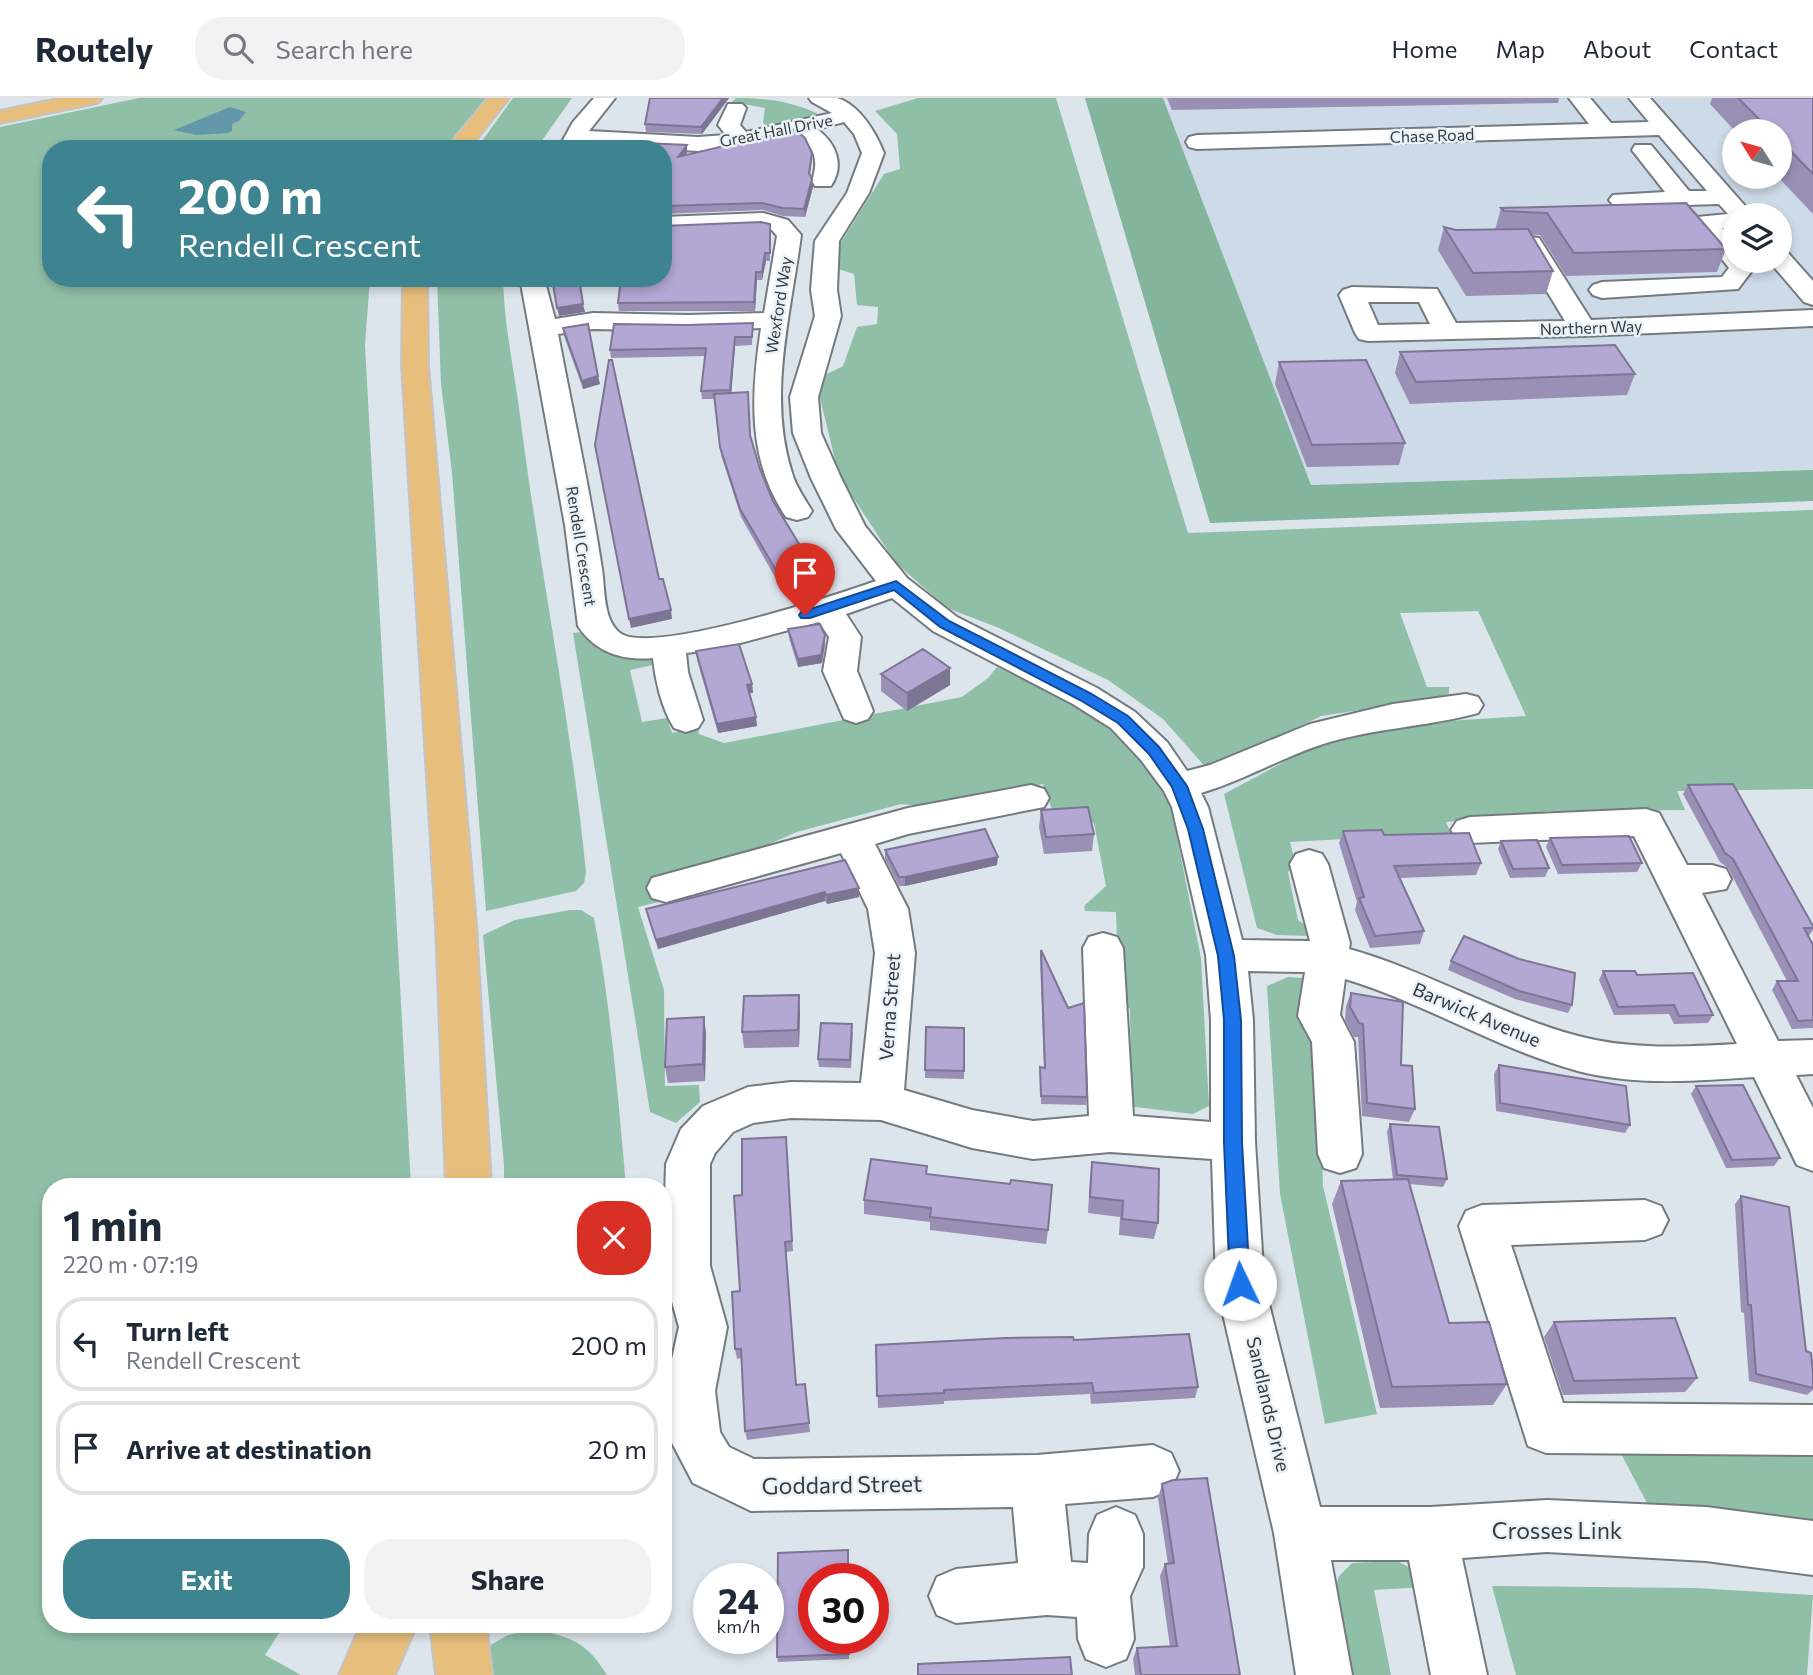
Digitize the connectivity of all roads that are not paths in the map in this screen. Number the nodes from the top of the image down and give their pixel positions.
1 (92, 98) edge
2 (499, 98) edge
3 (605, 98) edge
4 (1579, 98) edge
5 (1639, 98) edge
6 (735, 108) dead end
7 (823, 113) edge
8 (0, 117) edge
9 (1666, 128) junction
10 (1605, 130) junction
11 (464, 140) edge
12 (574, 140) edge
13 (741, 140) junction
14 (1197, 142) dead end
15 (672, 144) edge
16 (1685, 149) junction
17 (1643, 150) junction
18 (1581, 152) dead end
19 (823, 181) dead end
20 (1725, 197) junction
21 (1682, 198) junction
22 (1620, 200) dead end
23 (1730, 203) edge
24 (1722, 221) edge
25 (672, 224) edge
26 (1490, 243) edge
27 (1722, 244) edge
28 (1792, 259) edge
29 (1813, 259) edge
30 (1738, 273) edge
31 (1792, 273) edge
32 (415, 287) edge
33 (534, 287) edge
34 (1602, 290) dead end
35 (1813, 297) edge
36 (1813, 318) edge
37 (774, 320) junction
38 (1583, 328) junction
39 (544, 329) junction
40 (1447, 331) junction
41 (797, 511) dead end
42 (896, 585) junction
43 (827, 610) junction
44 (669, 646) junction
45 (1466, 705) dead end
46 (856, 711) dead end
47 (686, 720) dead end
48 (1180, 786) junction
49 (1031, 797) dead end
50 (1471, 830) dead end
51 (852, 836) junction
52 (1309, 864) dead end
53 (666, 888) dead end
54 (1103, 948) dead end
55 (1226, 956) junction
56 (1329, 959) junction
57 (1813, 1057) edge
58 (1764, 1059) junction
59 (881, 1102) junction
60 (1110, 1133) junction
61 (1233, 1142) junction
62 (1813, 1152) edge
63 (1340, 1154) dead end
64 (469, 1178) edge
65 (1645, 1220) dead end
66 (1813, 1430) edge
67 (1153, 1471) dead end
68 (1037, 1481) junction
69 (1300, 1532) junction
70 (1116, 1534) dead end
71 (1430, 1534) junction
72 (1813, 1548) edge
73 (1047, 1588) junction
74 (957, 1596) dead end
75 (384, 1633) edge
76 (459, 1633) edge
77 (367, 1675) edge
78 (464, 1675) edge
79 (1324, 1675) edge
80 (1459, 1675) edge

1 - 8 main road
2 - 11 main road
3 - 12 street
4 - 10 street
5 - 9 street
6 - 13 street
7 - 13 street, Great Hall Drive
7 - 19 street
7 - 42 street, Sandlands Drive
9 - 10 street, Chase Road
9 - 16 street
10 - 14 street, Chase Road
13 - 15 street, Great Hall Drive
16 - 17 street
16 - 20 street
17 - 18 street
17 - 21 street
20 - 21 street
20 - 23 street
21 - 22 street
24 - 27 street
25 - 37 street, Wexford Way
26 - 38 street
28 - 29 street
30 - 34 street
31 - 35 street
32 - 64 main road
33 - 39 street, Rendell Crescent
36 - 38 street, Northern Way
37 - 39 street
37 - 41 street, Wexford Way
38 - 40 street, Northern Way
39 - 44 street, Rendell Crescent
40 - 40 street, Northern Way
42 - 43 street, Rendell Crescent
42 - 48 street, Sandlands Drive
43 - 44 street, Rendell Crescent
43 - 46 street
44 - 47 street
45 - 48 street
48 - 55 street, Sandlands Drive
49 - 51 street
50 - 58 street
51 - 53 street
51 - 59 street, Verna Street
52 - 56 street
54 - 60 street
55 - 56 street, Barwick Avenue
55 - 61 street, Sandlands Drive
56 - 58 street, Barwick Avenue
56 - 63 street
57 - 58 street, Barwick Avenue
58 - 62 street
59 - 60 street, Goddard Street
59 - 68 street, Goddard Street
60 - 61 street, Goddard Street
61 - 69 street, Sandlands Drive
65 - 66 street
67 - 68 street, Goddard Street
68 - 73 street
69 - 71 street, Crosses Link
69 - 79 street, Sandlands Drive
70 - 73 street
71 - 72 street, Crosses Link
71 - 80 street
73 - 74 street
75 - 77 main road
76 - 78 main road

